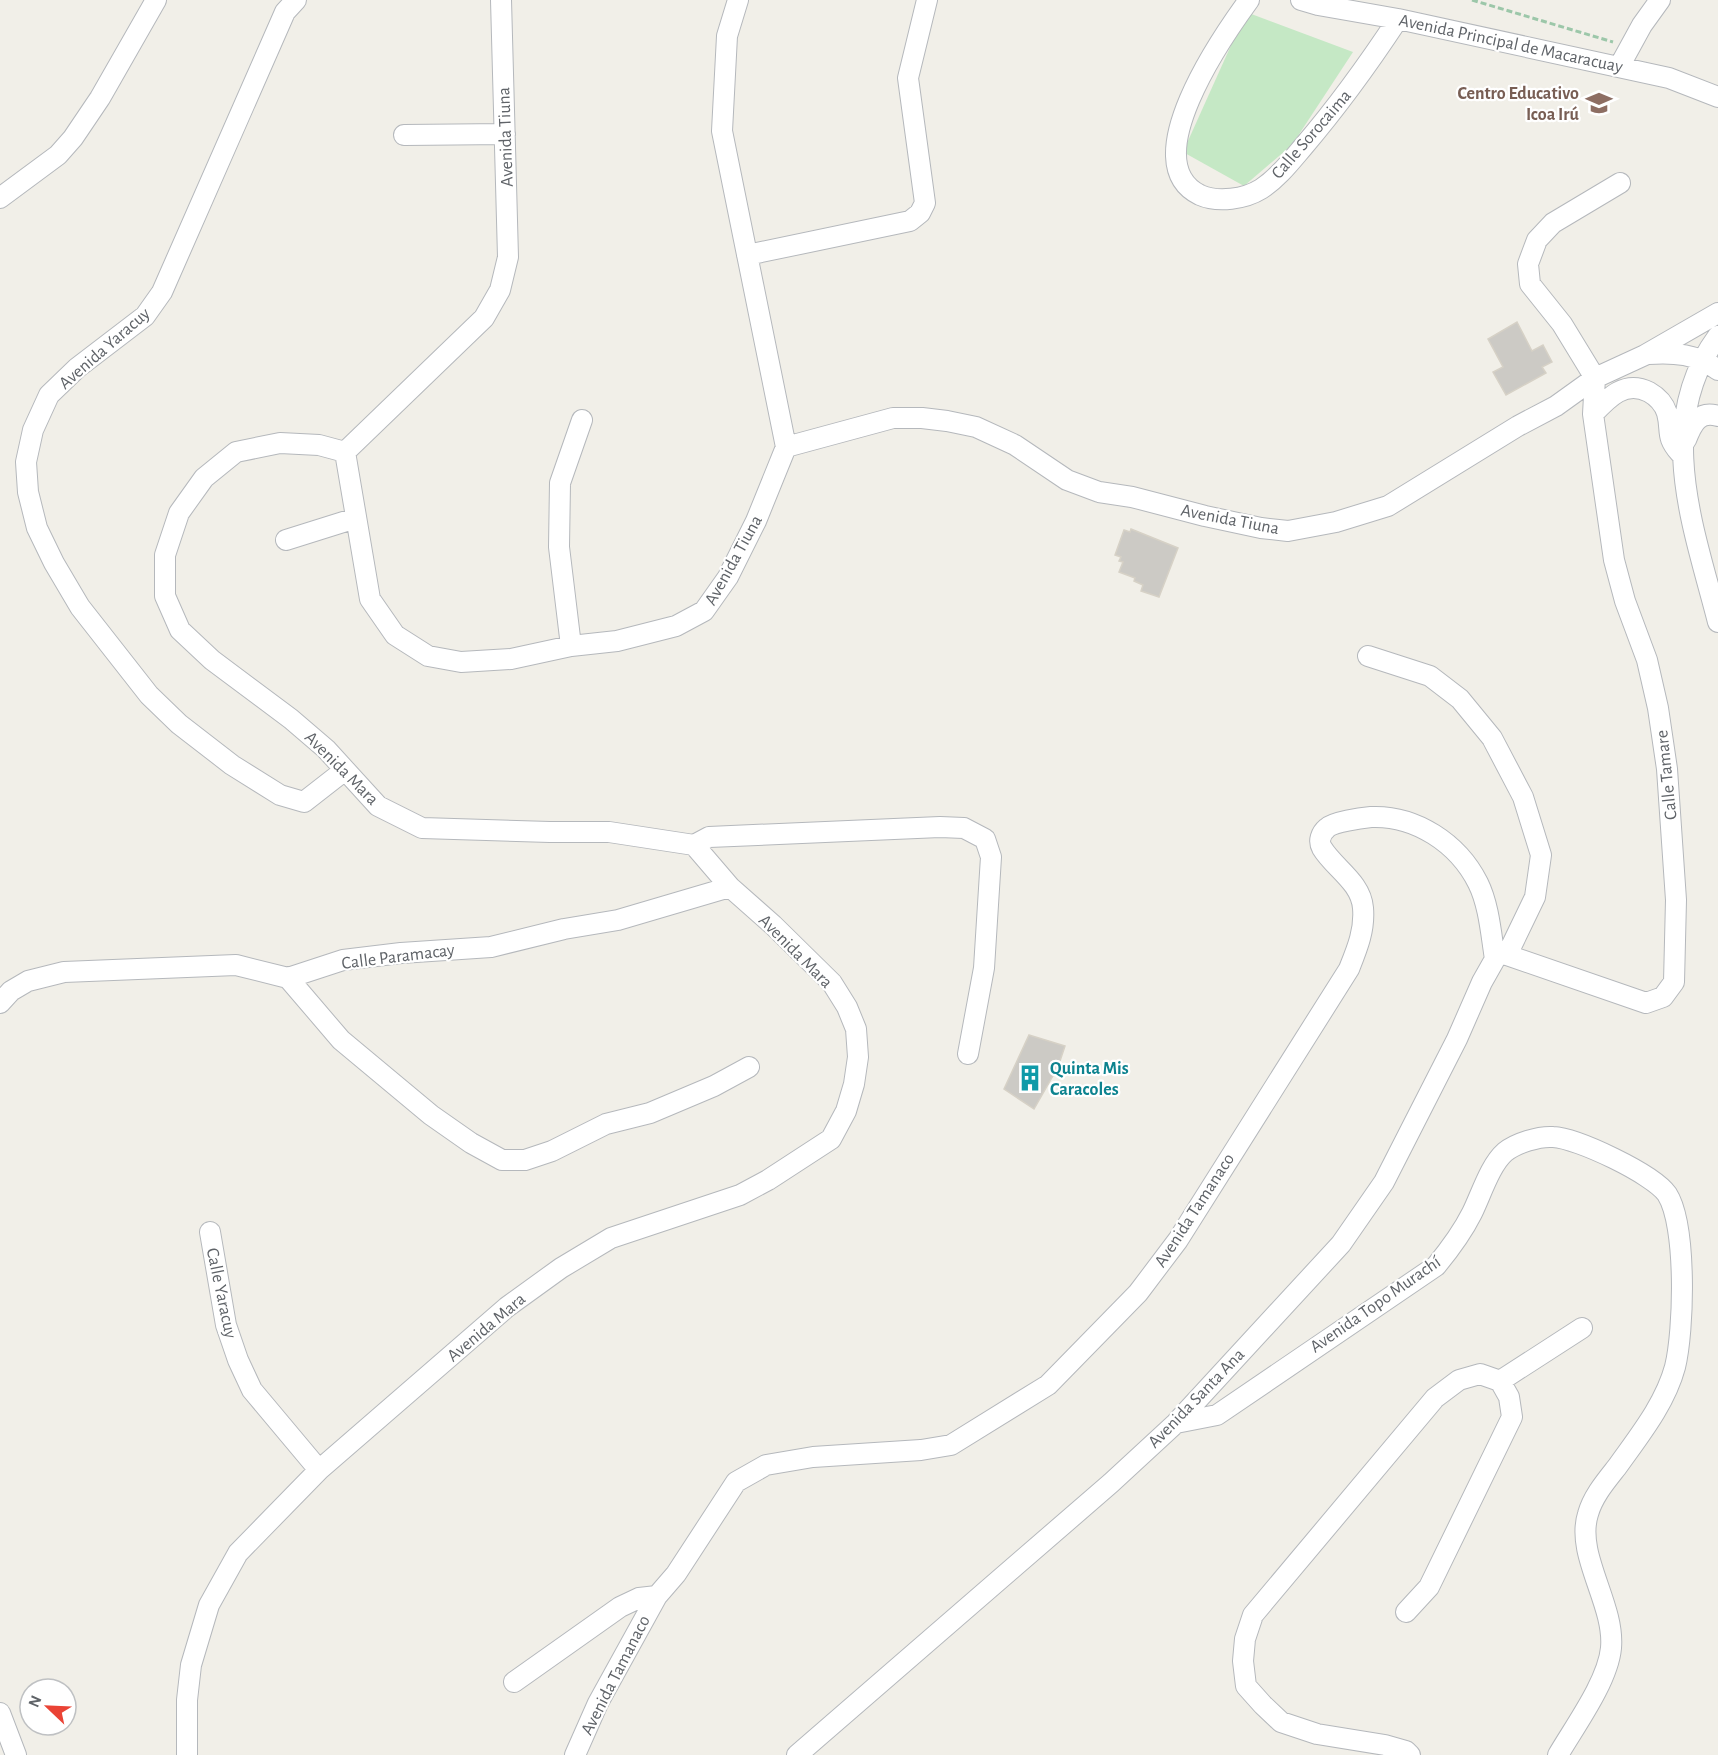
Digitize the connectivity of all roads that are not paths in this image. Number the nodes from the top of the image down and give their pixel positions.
1 (156, 0) edge
2 (296, 0) edge
3 (501, 0) edge
4 (738, 0) edge
5 (927, 0) edge
6 (1249, 0) edge
7 (1301, 0) edge
8 (1660, 0) edge
9 (1398, 19) junction
10 (1619, 67) junction
11 (1715, 90) edge
12 (505, 134) junction
13 (404, 135) dead end
14 (1620, 183) dead end
15 (0, 198) edge
16 (747, 255) junction
17 (1718, 313) edge
18 (1718, 336) edge
19 (1645, 355) junction
20 (1710, 365) edge
21 (1595, 378) junction
22 (1593, 414) junction
23 (1718, 416) edge
24 (582, 420) dead end
25 (786, 447) junction
26 (345, 452) junction
27 (1682, 454) junction
28 (356, 518) junction
29 (286, 540) dead end
30 (1718, 622) edge
31 (571, 646) junction
32 (1368, 656) dead end
33 (345, 770) junction
34 (694, 845) junction
35 (730, 887) junction
36 (1501, 957) junction
37 (288, 978) junction
38 (0, 1003) edge
39 (968, 1054) dead end
40 (749, 1067) dead end
41 (210, 1232) dead end
42 (1582, 1328) dead end
43 (1500, 1381) junction
44 (1176, 1423) junction
45 (319, 1470) junction
46 (657, 1596) junction
47 (1406, 1612) dead end
48 (513, 1682) dead end
49 (0, 1713) edge
50 (16, 1755) edge
51 (187, 1755) edge
52 (575, 1755) edge
53 (797, 1755) edge
54 (1410, 1755) edge
55 (1558, 1755) edge

1 - 15 street
2 - 33 street, Avenida Yaracuy
3 - 12 street, Avenida Tiuna
4 - 16 street
5 - 16 street
6 - 9 street, Calle Sorocaima
7 - 9 street, Avenida Principal de Macaracuay
8 - 10 street
9 - 10 street, Avenida Principal de Macaracuay
10 - 11 street, Avenida Principal de Macaracuay
12 - 13 street
12 - 26 street, Avenida Tiuna
14 - 21 street
16 - 25 street
17 - 19 street, Avenida Tiuna
18 - 20 street
19 - 20 street
19 - 21 street, Avenida Tiuna
20 - 27 street
21 - 22 street, Calle Tamare
21 - 25 street, Avenida Tiuna
22 - 27 street
22 - 36 street, Calle Tamare
23 - 27 street
24 - 31 street
25 - 31 street, Avenida Tiuna
26 - 28 street, Avenida Tiuna
26 - 33 street, Avenida Mara
27 - 30 street
28 - 29 street
28 - 31 street, Avenida Tiuna
32 - 36 street, Avenida Santa Ana
33 - 34 street, Avenida Mara
34 - 35 street, Avenida Mara
34 - 39 street
35 - 37 street, Calle Paramacay
35 - 45 street, Avenida Mara
36 - 44 street, Avenida Santa Ana
36 - 46 street, Avenida Tamanaco
37 - 38 street
37 - 40 street
41 - 45 street, Calle Yaracuy
42 - 43 street
43 - 47 street
43 - 54 street
44 - 53 street, Avenida Santa Ana
44 - 55 street, Avenida Topo Murachí
45 - 51 street, Avenida Mara
46 - 48 street, Avenida Tamanaco
46 - 52 street, Avenida Tamanaco
49 - 50 street

